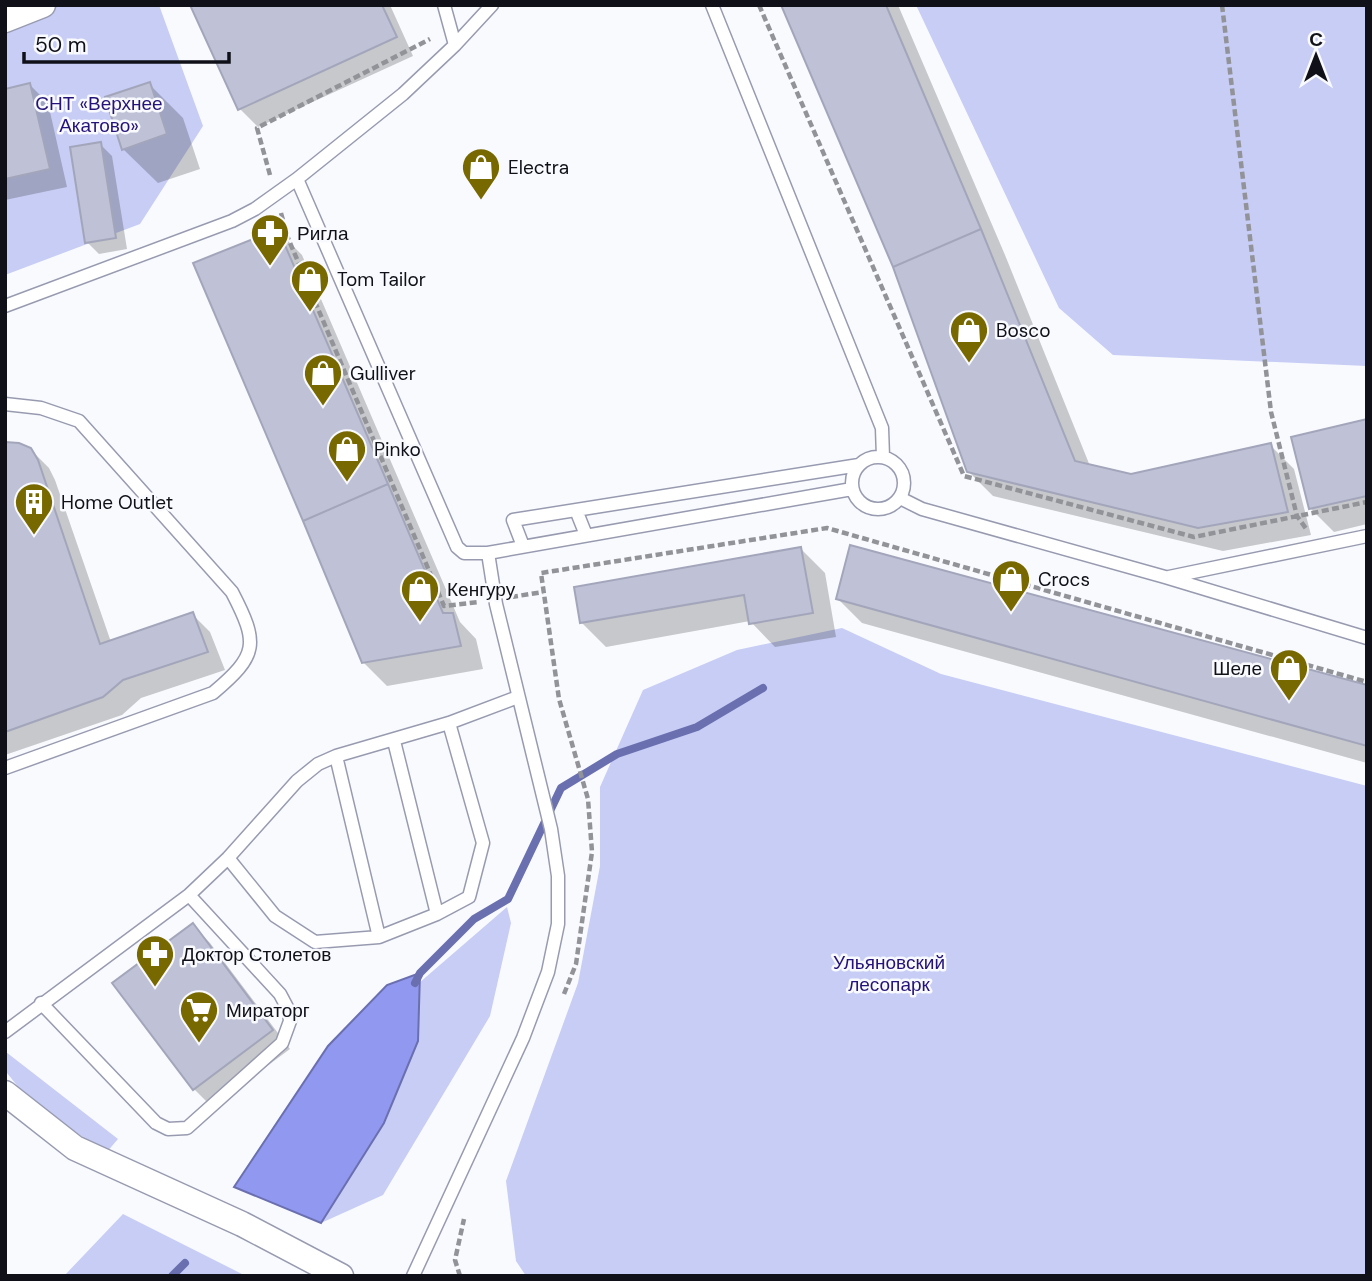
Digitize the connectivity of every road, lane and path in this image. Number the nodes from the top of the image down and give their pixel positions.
1 (43, 5) edge
2 (444, 5) edge
3 (492, 5) edge
4 (712, 5) edge
5 (759, 5) edge
6 (1222, 5) edge
7 (5, 20) edge
8 (455, 45) junction
9 (297, 179) junction
10 (5, 306) edge
11 (5, 404) edge
12 (883, 457) junction
13 (859, 465) junction
14 (830, 469) junction
15 (770, 479) junction
16 (852, 489) junction
17 (702, 490) junction
18 (838, 491) junction
19 (900, 498) junction
20 (639, 500) junction
21 (779, 501) junction
22 (1367, 502) edge
23 (576, 510) junction
24 (711, 513) junction
25 (1297, 516) junction
26 (648, 524) junction
27 (586, 535) junction
28 (1367, 536) edge
29 (523, 546) junction
30 (488, 553) junction
31 (1165, 578) junction
32 (1367, 638) edge
33 (1367, 682) edge
34 (518, 697) junction
35 (449, 723) junction
36 (394, 741) junction
37 (336, 756) junction
38 (5, 768) edge
39 (228, 858) junction
40 (190, 895) junction
41 (437, 914) junction
42 (379, 937) junction
43 (562, 999) dead end
44 (41, 1003) junction
45 (5, 1032) edge
46 (5, 1093) edge
47 (465, 1212) dead end
48 (341, 1276) edge
49 (413, 1276) edge
50 (460, 1276) edge

1 - 7 street
2 - 8 lane
3 - 8 lane
4 - 12 lane
5 - 25 path
6 - 25 path
8 - 9 lane
9 - 10 lane
9 - 30 lane
11 - 38 lane
12 - 13 lane
12 - 19 lane
13 - 14 lane
13 - 16 lane
14 - 15 lane
14 - 18 lane
15 - 17 lane
15 - 21 lane
16 - 18 lane
16 - 19 lane
17 - 20 lane
17 - 24 lane
18 - 21 lane
19 - 31 lane
20 - 23 lane
20 - 26 lane
21 - 24 lane
22 - 25 path
23 - 27 lane
23 - 29 lane
24 - 26 lane
26 - 27 lane
27 - 29 lane
28 - 31 lane
29 - 30 lane
30 - 34 lane
31 - 32 lane
33 - 43 path
34 - 35 lane
34 - 49 lane
35 - 36 lane
35 - 41 lane
36 - 37 lane
36 - 41 lane
37 - 39 lane
37 - 42 lane
39 - 40 lane
39 - 42 lane
40 - 44 lane
40 - 44 lane
41 - 42 lane
44 - 45 lane
46 - 48 street
47 - 50 path

